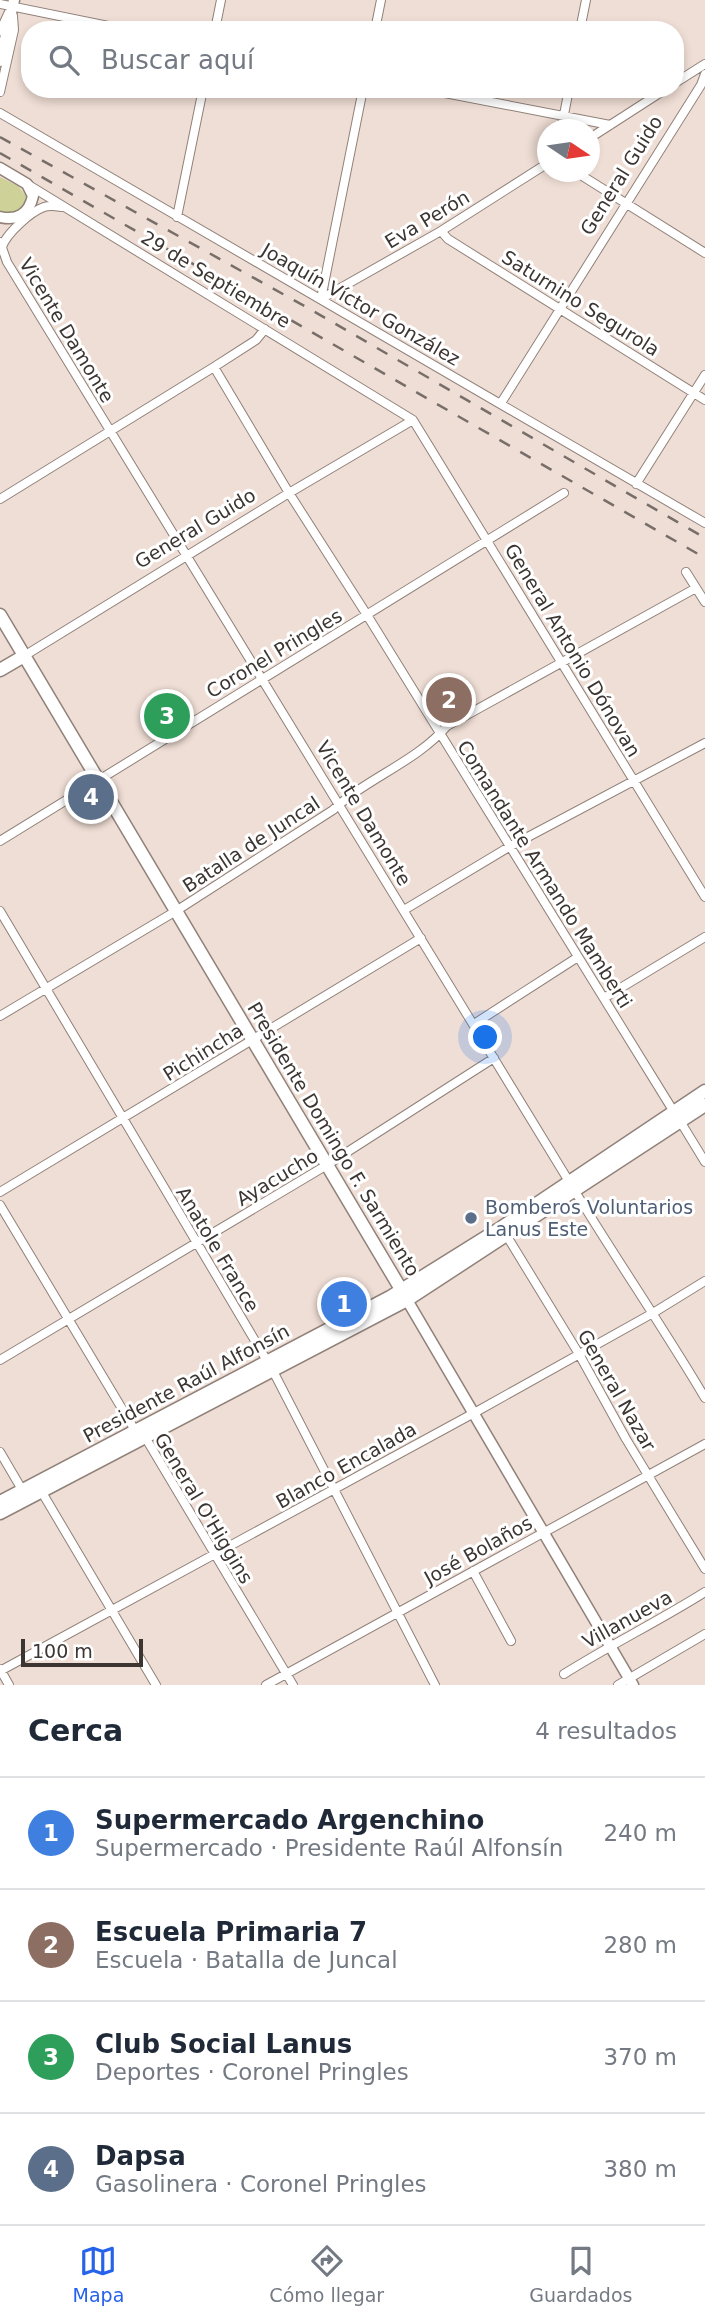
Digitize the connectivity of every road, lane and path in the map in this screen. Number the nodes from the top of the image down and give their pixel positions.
1 (221, 0) edge
2 (381, 0) edge
3 (586, 0) edge
4 (13, 3) edge
5 (0, 4) edge
6 (90, 21) edge
7 (217, 21) edge
8 (377, 21) edge
9 (582, 21) edge
10 (0, 31) edge
11 (0, 61) edge
12 (705, 64) edge
13 (705, 74) edge
14 (684, 77) edge
15 (0, 92) edge
16 (201, 98) edge
17 (361, 98) edge
18 (469, 98) edge
19 (567, 98) edge
20 (652, 98) edge
21 (0, 113) edge
22 (564, 117) junction
23 (610, 125) junction
24 (600, 132) edge
25 (0, 168) edge
26 (537, 170) edge
27 (592, 182) edge
28 (27, 184) junction
29 (627, 204) junction
30 (66, 208) junction
31 (0, 217) edge
32 (177, 217) junction
33 (441, 231) junction
34 (1, 245) edge
35 (705, 253) edge
36 (4, 261) edge
37 (321, 299) junction
38 (559, 308) junction
39 (265, 329) junction
40 (214, 367) junction
41 (705, 375) edge
42 (694, 393) junction
43 (705, 400) edge
44 (501, 403) junction
45 (412, 420) junction
46 (110, 432) junction
47 (636, 484) junction
48 (289, 493) junction
49 (564, 493) dead end
50 (0, 499) edge
51 (705, 523) edge
52 (487, 540) junction
53 (185, 556) junction
54 (686, 572) dead end
55 (696, 587) junction
56 (705, 602) edge
57 (0, 615) edge
58 (368, 615) junction
59 (24, 656) junction
60 (563, 662) junction
61 (0, 670) edge
62 (262, 678) junction
63 (440, 734) junction
64 (705, 743) edge
65 (99, 779) junction
66 (635, 780) junction
67 (340, 804) junction
68 (0, 841) edge
69 (509, 847) junction
70 (705, 897) edge
71 (404, 910) junction
72 (0, 911) edge
73 (176, 911) junction
74 (705, 937) edge
75 (421, 938) junction
76 (578, 957) junction
77 (46, 989) junction
78 (604, 998) junction
79 (0, 1016) edge
80 (474, 1024) junction
81 (253, 1040) junction
82 (494, 1058) junction
83 (705, 1091) edge
84 (705, 1105) edge
85 (677, 1116) junction
86 (123, 1119) junction
87 (705, 1162) edge
88 (327, 1166) junction
89 (572, 1186) junction
90 (0, 1192) edge
91 (0, 1205) edge
92 (504, 1232) junction
93 (196, 1243) junction
94 (705, 1281) edge
95 (404, 1295) junction
96 (653, 1313) junction
97 (69, 1319) junction
98 (579, 1354) junction
99 (0, 1360) edge
100 (270, 1366) junction
101 (705, 1398) edge
102 (474, 1413) junction
103 (140, 1434) junction
104 (705, 1444) edge
105 (0, 1452) edge
106 (649, 1476) junction
107 (39, 1488) junction
108 (334, 1490) junction
109 (25, 1495) junction
110 (0, 1502) edge
111 (0, 1513) edge
112 (543, 1532) junction
113 (214, 1555) junction
114 (705, 1569) edge
115 (473, 1571) junction
116 (705, 1592) edge
117 (111, 1610) junction
118 (398, 1613) junction
119 (705, 1634) edge
120 (511, 1640) dead end
121 (610, 1645) junction
122 (0, 1670) edge
123 (287, 1674) junction
124 (564, 1674) dead end
125 (631, 1682) edge
126 (9, 1685) edge
127 (156, 1685) edge
128 (266, 1685) edge
129 (293, 1685) edge
130 (435, 1685) edge
131 (618, 1685) edge

1 - 7 street
2 - 8 street
3 - 9 street
4 - 5 street
4 - 6 street
4 - 10 street
4 - 11 street
4 - 15 street
12 - 14 street
13 - 29 street, General Guido
16 - 32 street
17 - 37 street
18 - 22 street
19 - 22 street
20 - 23 street
21 - 32 street, Joaquín Víctor González
22 - 23 street
23 - 24 street
25 - 28 street, 29 de Septiembre
26 - 33 street, Eva Perón
27 - 29 street
28 - 30 street, 29 de Septiembre
28 - 31 street
29 - 35 street
29 - 38 street, General Guido
30 - 34 street
30 - 39 street, 29 de Septiembre
32 - 37 street, Joaquín Víctor González
33 - 37 street, Eva Perón
33 - 38 street, Saturnino Segurola
34 - 36 street, Vicente Damonte
36 - 46 street, Vicente Damonte
37 - 44 street, Joaquín Víctor González
38 - 42 street, Saturnino Segurola
38 - 44 street, General Guido
39 - 40 street
39 - 45 street, 29 de Septiembre
40 - 46 street
40 - 48 street, Comandante Armando Mamberti
41 - 42 street
42 - 43 street, Saturnino Segurola
42 - 47 street
44 - 47 street, Joaquín Víctor González
45 - 48 street, General Guido
45 - 52 street, General Antonio Dónovan
46 - 50 street
46 - 53 street, Vicente Damonte
47 - 51 street, Joaquín Víctor González
48 - 53 street, General Guido
48 - 58 street, Comandante Armando Mamberti
49 - 52 street, Coronel Pringles
52 - 58 street, Coronel Pringles
52 - 60 street, General Antonio Dónovan
53 - 59 street, General Guido
53 - 62 street, Vicente Damonte
54 - 55 street
55 - 56 street
55 - 60 street, Batalla de Juncal
57 - 59 main road, Presidente Domingo F. Sarmiento
58 - 62 street, Coronel Pringles
58 - 63 street, Comandante Armando Mamberti
59 - 61 main road, General Guido
59 - 65 main road, Presidente Domingo F. Sarmiento
60 - 63 street, Batalla de Juncal
60 - 66 street, General Antonio Dónovan
62 - 65 street, Coronel Pringles
62 - 67 street, Vicente Damonte
63 - 67 street, Batalla de Juncal
63 - 69 street, Comandante Armando Mamberti
64 - 66 street
65 - 68 street, Coronel Pringles
65 - 73 main road, Presidente Domingo F. Sarmiento
66 - 69 street
66 - 70 street, General Antonio Dónovan
67 - 71 street, Vicente Damonte
67 - 73 street, Batalla de Juncal
69 - 71 street
69 - 76 street, Comandante Armando Mamberti
71 - 75 street, Vicente Damonte
72 - 77 street, Anatole France
73 - 77 street, Batalla de Juncal
73 - 81 main road, Presidente Domingo F. Sarmiento
74 - 78 street
75 - 80 street, Vicente Damonte
75 - 81 street, Pichincha
76 - 78 street, Comandante Armando Mamberti
76 - 80 street
77 - 79 street, Batalla de Juncal
77 - 86 street, Anatole France
78 - 85 street, Comandante Armando Mamberti
80 - 82 street, Vicente Damonte
81 - 86 street, Pichincha
81 - 88 main road, Presidente Domingo F. Sarmiento
82 - 88 street, Ayacucho
82 - 89 street, Vicente Damonte
83 - 85 main road, Presidente Raúl Alfonsín
84 - 85 main road, Presidente Raúl Alfonsín
85 - 87 street, Comandante Armando Mamberti
85 - 89 main road, Presidente Raúl Alfonsín
86 - 90 street, Pichincha
86 - 93 street, Anatole France
88 - 93 street, Ayacucho
88 - 95 main road, Presidente Domingo F. Sarmiento
89 - 92 main road, Presidente Raúl Alfonsín
89 - 96 street, Vicente Damonte
91 - 97 street, General O'Higgins
92 - 95 main road, Presidente Raúl Alfonsín
92 - 98 street, General Nazar
93 - 97 street, Ayacucho
93 - 100 street, Anatole France
94 - 96 street, Blanco Encalada
95 - 100 main road, Presidente Raúl Alfonsín
95 - 102 street, Presidente Domingo F. Sarmiento
96 - 98 street, Blanco Encalada
96 - 101 street, Vicente Damonte
97 - 99 street, Ayacucho
97 - 103 street, General O'Higgins
98 - 102 street, Blanco Encalada
98 - 106 street, General Nazar
100 - 103 main road, Presidente Raúl Alfonsín
100 - 108 street, Anatole France
102 - 108 street, Blanco Encalada
102 - 112 street, Presidente Domingo F. Sarmiento
103 - 107 main road, Presidente Raúl Alfonsín
103 - 113 street, General O'Higgins
104 - 106 street, José Bolaños
105 - 109 street
106 - 112 street, José Bolaños
106 - 114 street, General Nazar
107 - 109 main road, Presidente Raúl Alfonsín
107 - 117 street
108 - 113 street, Blanco Encalada
108 - 118 street, Anatole France
109 - 110 main road, Presidente Raúl Alfonsín
109 - 111 main road, Presidente Raúl Alfonsín
112 - 115 street, José Bolaños
112 - 121 street, Presidente Domingo F. Sarmiento
113 - 117 street, Blanco Encalada
113 - 123 street, General O'Higgins
115 - 118 street, José Bolaños
115 - 120 street
116 - 121 street, Villanueva
117 - 122 street, Blanco Encalada
117 - 127 street
118 - 123 street, José Bolaños
118 - 130 street, Anatole France
119 - 125 street
121 - 124 street, Villanueva
121 - 125 street, Presidente Domingo F. Sarmiento
122 - 126 street
123 - 128 street, José Bolaños
123 - 129 street, General O'Higgins
125 - 131 street

